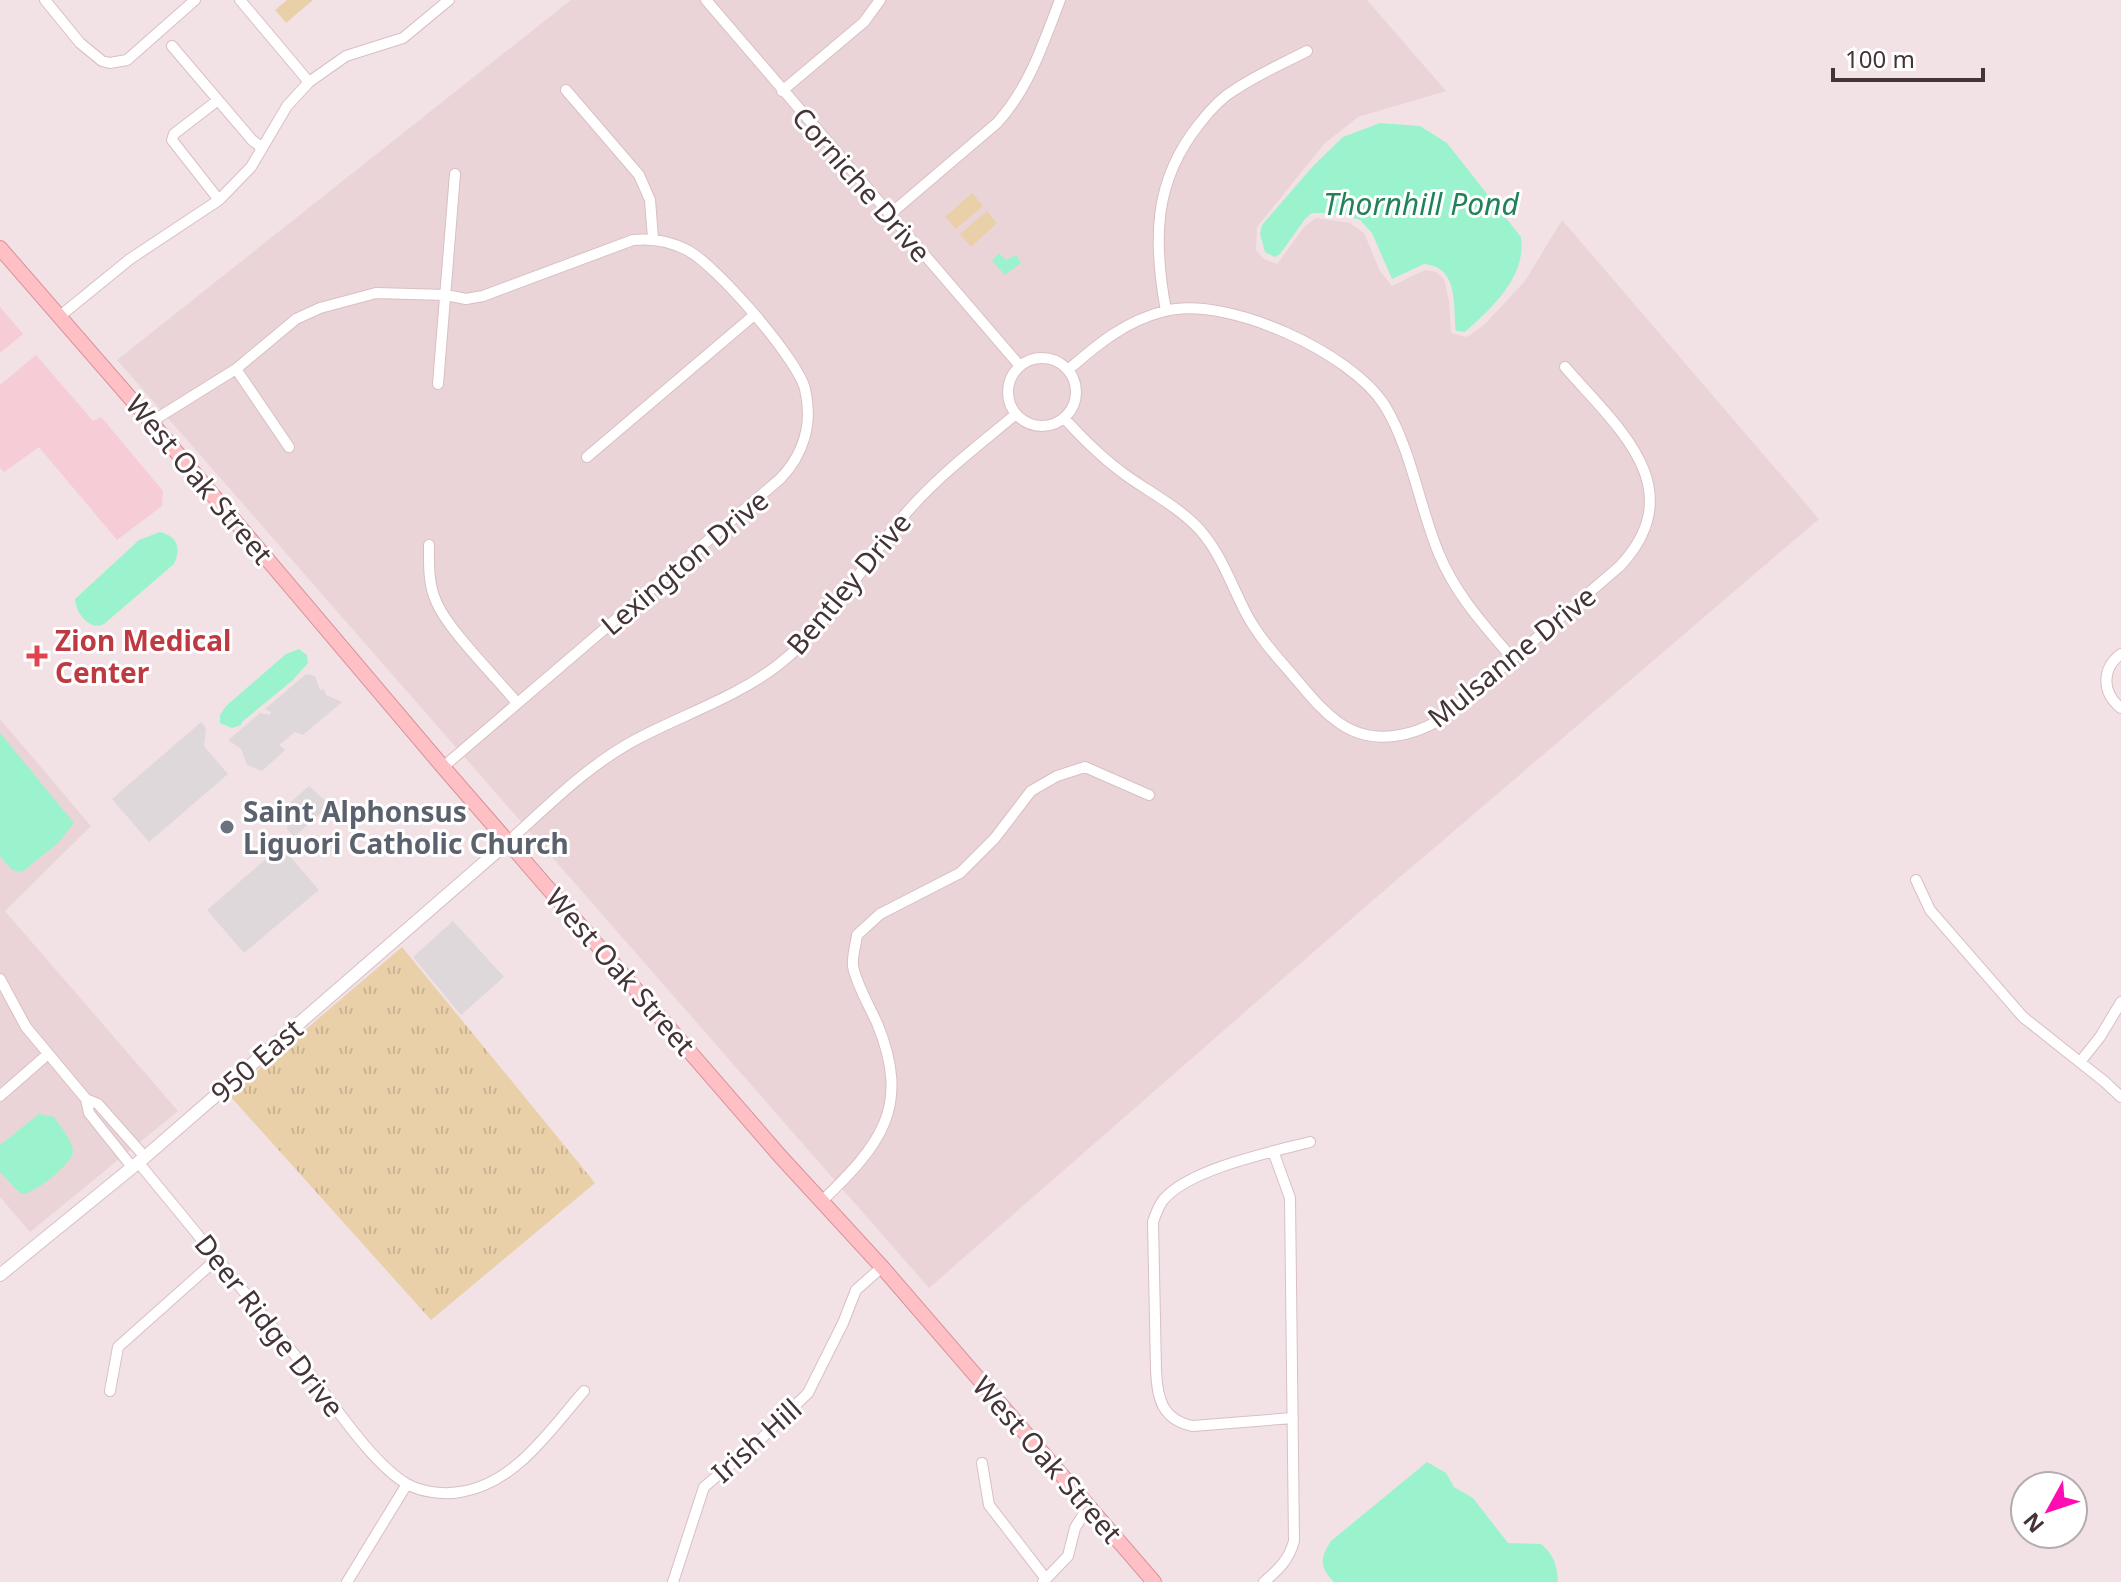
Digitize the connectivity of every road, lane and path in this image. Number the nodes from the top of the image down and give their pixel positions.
1 (45, 0) edge
2 (195, 0) edge
3 (240, 0) edge
4 (449, 0) edge
5 (706, 0) edge
6 (880, 0) edge
7 (1060, 0) edge
8 (172, 46) dead end
9 (1307, 51) dead end
10 (309, 82) junction
11 (566, 90) dead end
12 (782, 91) junction
13 (218, 100) junction
14 (262, 148) junction
15 (455, 174) dead end
16 (219, 200) junction
17 (889, 215) junction
18 (653, 238) junction
19 (0, 248) edge
20 (446, 295) junction
21 (1166, 311) junction
22 (60, 316) junction
23 (753, 316) junction
24 (1020, 366) junction
25 (1565, 367) dead end
26 (236, 369) junction
27 (1068, 370) junction
28 (438, 384) dead end
29 (1016, 414) junction
30 (1064, 418) junction
31 (151, 422) junction
32 (289, 447) dead end
33 (587, 457) dead end
34 (429, 545) dead end
35 (2121, 654) edge
36 (1512, 658) junction
37 (517, 703) junction
38 (2121, 708) edge
39 (443, 767) junction
40 (1149, 795) dead end
41 (509, 841) junction
42 (1916, 880) dead end
43 (0, 979) edge
44 (2121, 1002) edge
45 (48, 1054) junction
46 (2080, 1062) junction
47 (0, 1096) edge
48 (2121, 1097) edge
49 (86, 1099) junction
50 (1310, 1142) dead end
51 (1273, 1151) junction
52 (138, 1162) junction
53 (821, 1202) junction
54 (218, 1258) junction
55 (882, 1267) junction
56 (0, 1275) edge
57 (110, 1391) dead end
58 (584, 1391) dead end
59 (1293, 1418) junction
60 (982, 1463) dead end
61 (407, 1484) junction
62 (1088, 1507) junction
63 (1044, 1581) edge
64 (347, 1582) edge
65 (673, 1582) edge
66 (1154, 1582) edge
67 (1264, 1582) edge

1 - 2 street
3 - 10 street
4 - 10 street
5 - 12 street, Corniche Drive
6 - 12 street
7 - 17 street
8 - 13 street
9 - 21 street
10 - 14 street
11 - 18 street
12 - 17 street, Corniche Drive
13 - 14 street
13 - 16 street
14 - 16 street
15 - 20 street
16 - 22 street
17 - 24 street, Corniche Drive
18 - 20 street
18 - 23 street, Lexington Drive
19 - 22 main road, West Oak Street
20 - 26 street
20 - 28 street
21 - 27 street
21 - 36 street
22 - 31 main road, West Oak Street
23 - 33 street
23 - 37 street, Lexington Drive
24 - 27 street
24 - 29 street
25 - 36 street, Mulsanne Drive
26 - 31 street
26 - 32 street
27 - 30 street
29 - 30 street
29 - 41 street, Bentley Drive
30 - 36 street, Mulsanne Drive
31 - 39 main road, West Oak Street
34 - 37 street
35 - 38 street
37 - 39 street, Lexington Drive
39 - 41 main road, West Oak Street
40 - 53 street
41 - 52 street, 950 East
41 - 53 main road, West Oak Street
42 - 46 street
43 - 45 street
44 - 46 street
45 - 47 street
45 - 49 street
46 - 48 street
49 - 52 street
49 - 52 street
50 - 51 street
51 - 59 street
51 - 59 street
52 - 54 street, Deer Ridge Drive
52 - 56 street, 950 East
53 - 55 main road, West Oak Street
54 - 57 street
54 - 61 street, Deer Ridge Drive
55 - 62 main road, West Oak Street
55 - 65 street, Irish Hill
58 - 61 street
59 - 67 street
60 - 63 street
61 - 64 street
62 - 63 street
62 - 66 main road, West Oak Street

